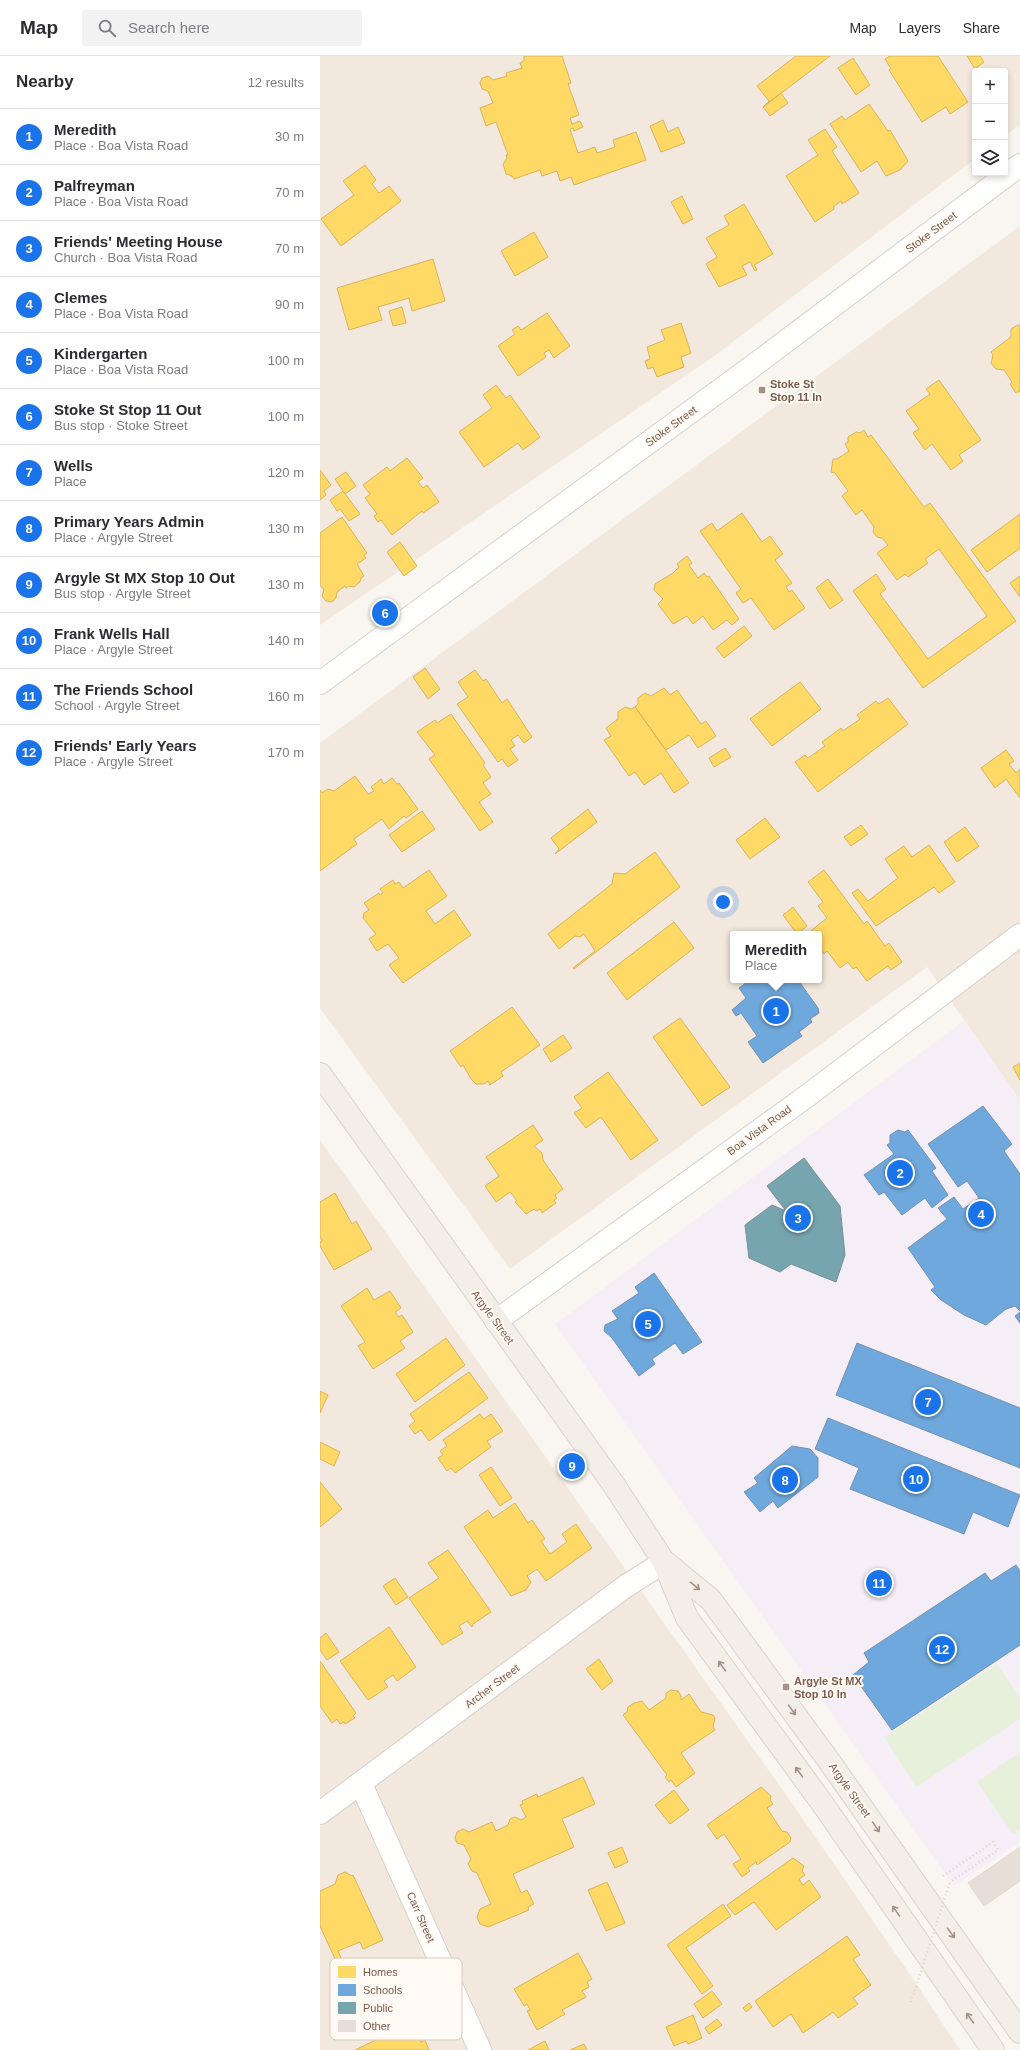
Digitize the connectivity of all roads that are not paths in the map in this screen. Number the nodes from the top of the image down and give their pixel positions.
1 (1020, 165) edge
2 (320, 682) edge
3 (1020, 935) edge
4 (320, 1074) edge
5 (496, 1321) junction
6 (664, 1562) junction
7 (361, 1784) junction
8 (320, 1813) edge
9 (439, 1958) edge
10 (462, 2010) edge
11 (1020, 2032) edge
12 (480, 2050) edge
13 (993, 2050) edge

1 - 2 street, Stoke Street
3 - 5 street, Boa Vista Road
4 - 5 main road, Argyle Street
5 - 6 main road, Argyle Street
6 - 7 street, Archer Street
6 -> 11 main road, Argyle Street
13 -> 6 main road, Argyle Street
7 - 8 street, Archer Street
7 - 9 street, Carr Street
10 - 12 street, Carr Street

